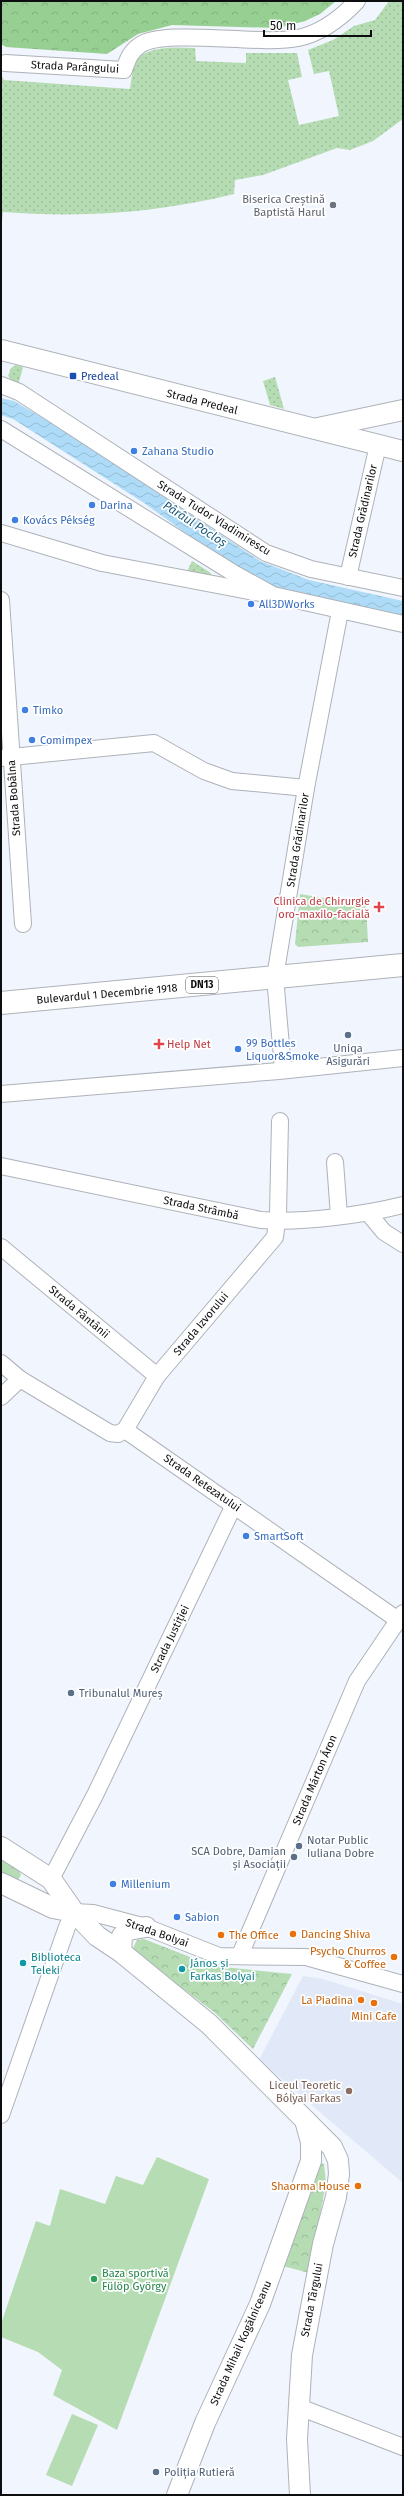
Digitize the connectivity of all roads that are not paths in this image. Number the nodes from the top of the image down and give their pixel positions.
1 (357, 1) edge
2 (5, 63) dead end
3 (1, 350) edge
4 (1, 385) edge
5 (394, 412) edge
6 (1, 429) edge
7 (312, 429) junction
8 (378, 445) junction
9 (403, 451) edge
10 (1, 533) edge
11 (348, 577) junction
12 (403, 588) edge
13 (273, 595) junction
14 (1, 600) edge
15 (340, 611) junction
16 (403, 624) edge
17 (6, 757) edge
18 (306, 788) junction
19 (23, 924) dead end
20 (403, 965) edge
21 (275, 977) junction
22 (1, 1003) edge
23 (403, 1058) edge
24 (283, 1070) junction
25 (1, 1094) edge
26 (280, 1121) dead end
27 (335, 1162) dead end
28 (1, 1166) edge
29 (403, 1205) edge
30 (368, 1214) junction
31 (339, 1216) junction
32 (277, 1221) junction
33 (403, 1244) edge
34 (1, 1247) edge
35 (1, 1363) edge
36 (157, 1376) junction
37 (20, 1379) junction
38 (1, 1397) edge
39 (126, 1430) junction
40 (234, 1505) junction
41 (400, 1616) edge
42 (1, 1847) edge
43 (51, 1879) junction
44 (1, 1883) edge
45 (24, 1894) junction
46 (74, 1912) junction
47 (146, 1927) junction
48 (121, 1952) junction
49 (240, 1955) junction
50 (403, 1984) edge
51 (4, 2098) edge
52 (1, 2115) edge
53 (305, 2120) junction
54 (299, 2406) junction
55 (403, 2447) edge
56 (177, 2495) edge
57 (300, 2495) edge

1 - 2 street, Strada Parângului
3 - 7 street, Strada Predeal
4 - 11 street, Strada Tudor Vladimirescu
5 - 7 street
5 - 8 street
6 - 13 street
7 - 8 street, Strada Predeal
8 - 9 street, Strada Predeal
8 - 11 street, Strada Grădinarilor
10 - 13 street
11 - 12 street, Strada Tudor Vladimirescu
13 - 15 street
14 - 17 street, Strada Bobâlna
15 - 16 street
15 - 18 street, Strada Grădinarilor
17 - 18 street
17 - 19 street, Strada Bobâlna
18 - 21 street, Strada Grădinarilor
20 - 21 main road, Bulevardul 1 Decembrie 1918 / DN13
21 - 22 main road, Bulevardul 1 Decembrie 1918 / DN13
21 - 24 street, Strada Grădinarilor
23 - 24 street
24 - 25 street
26 - 32 street
27 - 31 street
28 - 32 street, Strada Strâmbă
29 - 30 street, Strada Strâmbă
30 - 31 street, Strada Strâmbă
30 - 33 street
31 - 32 street, Strada Strâmbă
32 - 36 street, Strada Izvorului
34 - 36 street, Strada Fântânii
35 - 37 street
36 - 39 street, Strada Izvorului
37 - 38 street
37 - 39 street
39 - 40 street, Strada Retezatului
40 - 41 street, Strada Retezatului
40 - 43 street, Strada Justiției
41 - 49 street, Strada Márton Áron
42 - 43 street
43 - 45 street
43 - 46 street
44 - 45 street, Strada Bolyai
45 - 46 street, Strada Bolyai
46 - 47 street, Strada Bolyai
46 - 48 street
46 - 51 street
47 - 48 street
47 - 49 street, Strada Bolyai
48 - 53 street
49 - 50 street, Strada Bolyai
51 - 52 street
53 - 54 street, Strada Târgului
53 - 56 street, Strada Mihail Kogălniceanu
54 - 55 street
54 - 57 street, Strada Târgului

